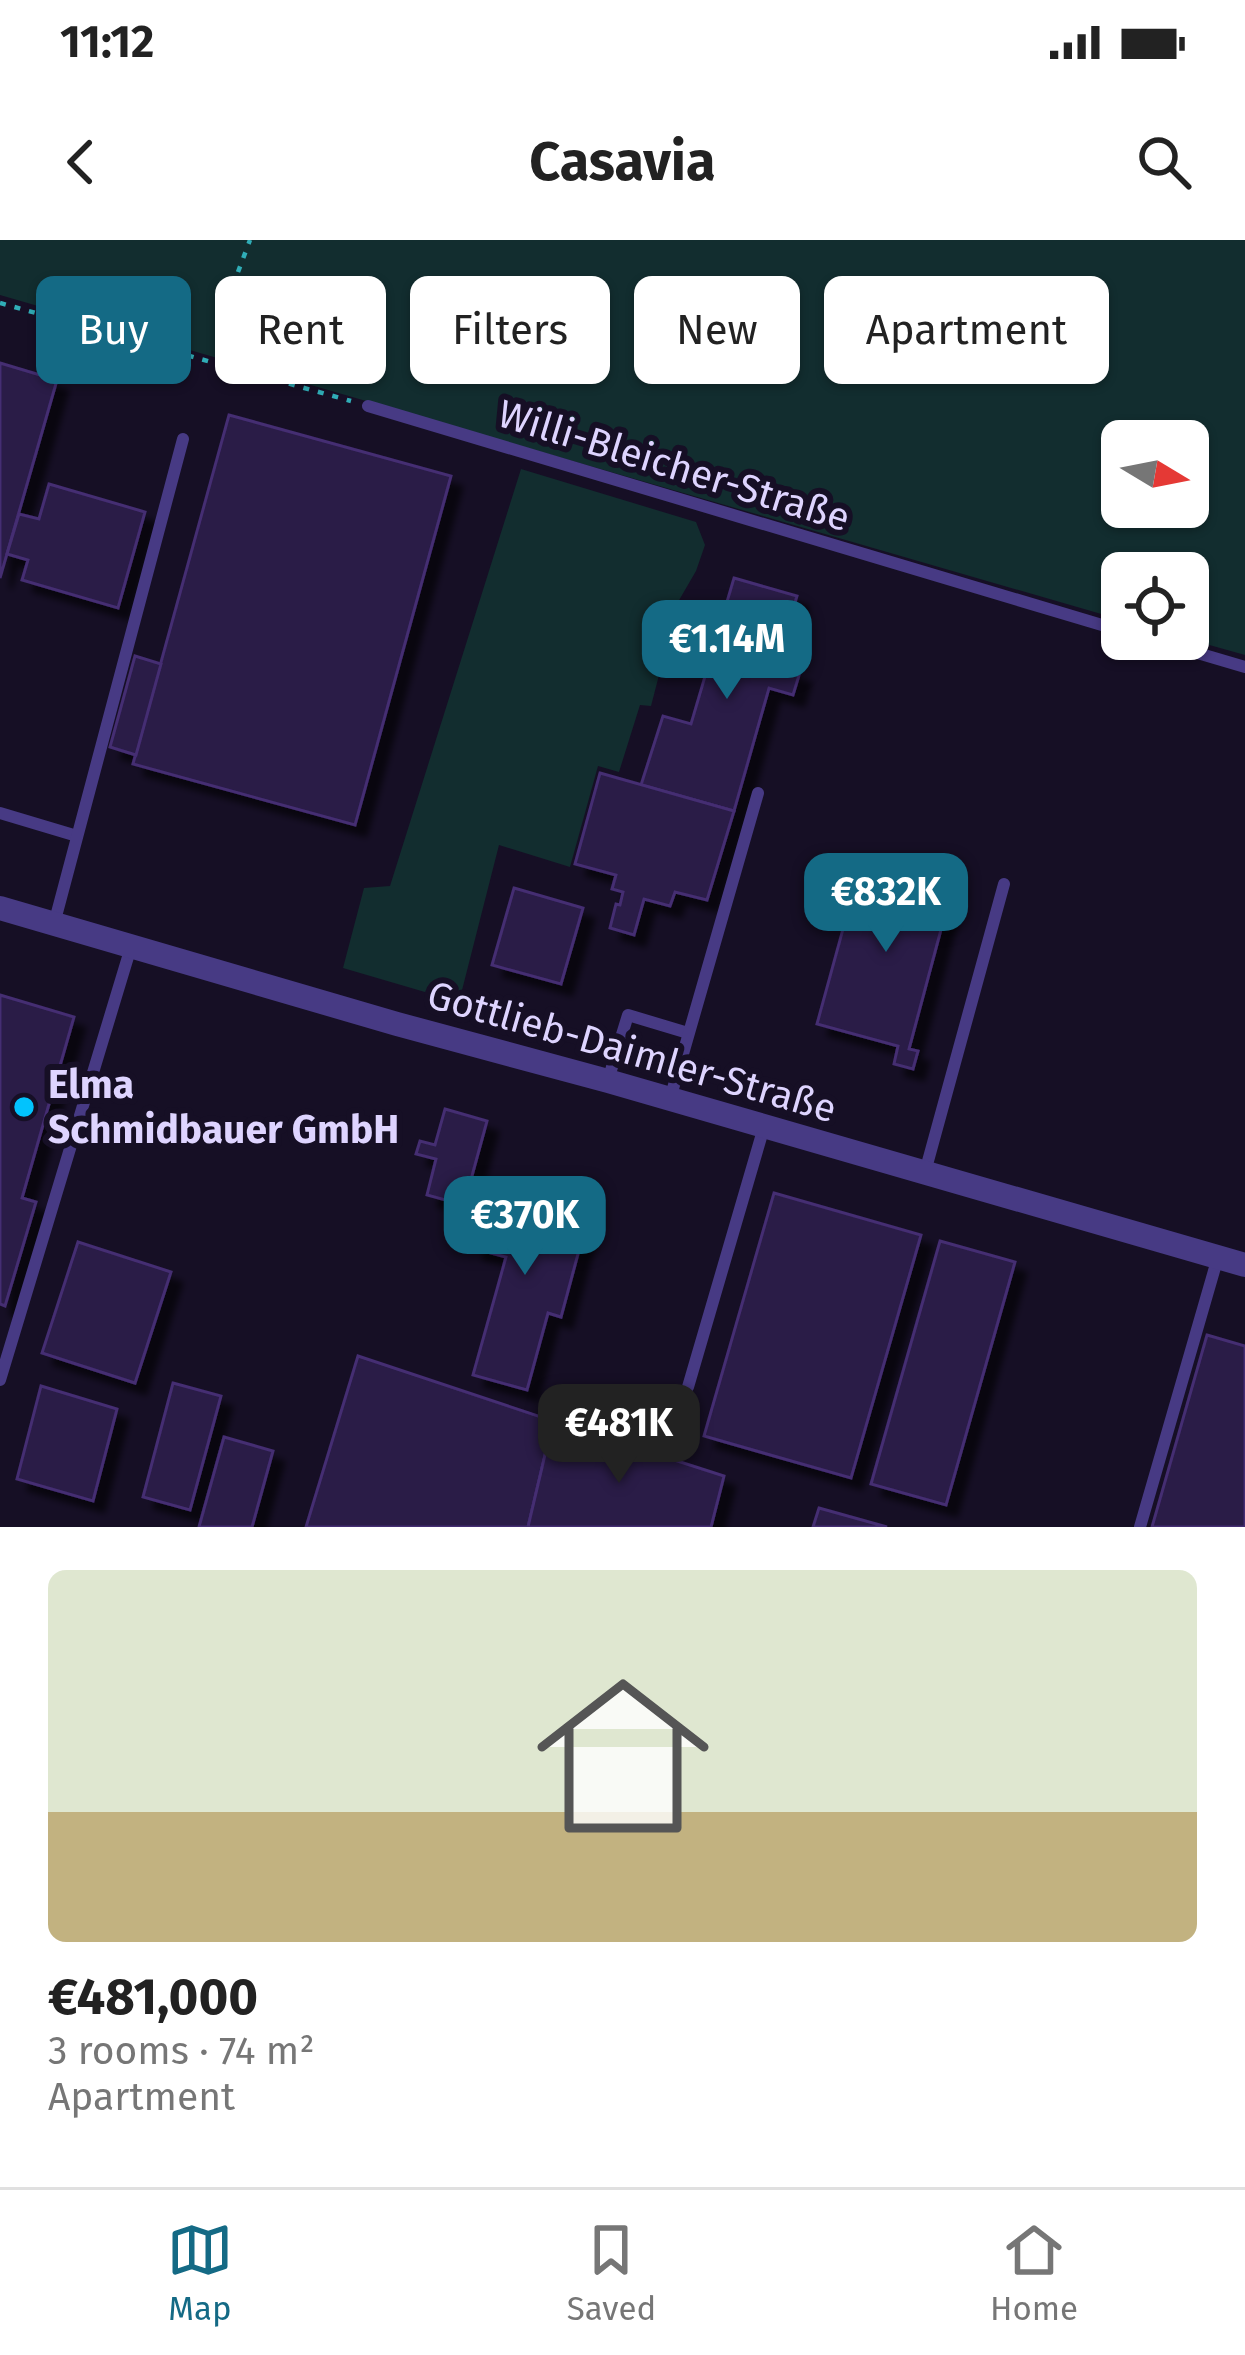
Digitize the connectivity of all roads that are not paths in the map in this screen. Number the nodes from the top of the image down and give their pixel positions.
1 (368, 406) road end
2 (183, 439) dead end
3 (1101, 625) edge
4 (1209, 657) edge
5 (1245, 668) edge
6 (758, 793) dead end
7 (0, 813) edge
8 (77, 836) junction
9 (1004, 884) dead end
10 (0, 908) edge
11 (54, 923) junction
12 (131, 946) junction
13 (688, 1034) junction
14 (608, 1081) junction
15 (670, 1099) junction
16 (764, 1126) junction
17 (925, 1172) junction
18 (1218, 1256) junction
19 (1245, 1265) edge
20 (0, 1379) edge
21 (688, 1387) dead end
22 (1140, 1527) edge

1 - 3 lane, Willi-Bleicher-Straße
2 - 8 lane
4 - 5 lane
6 - 13 lane
7 - 8 lane
8 - 11 lane
9 - 17 lane
10 - 11 street, Gottlieb-Daimler-Straße
11 - 12 street, Gottlieb-Daimler-Straße
12 - 14 street, Gottlieb-Daimler-Straße
12 - 20 lane
13 - 14 lane
13 - 15 lane
14 - 15 street, Gottlieb-Daimler-Straße
15 - 16 street, Gottlieb-Daimler-Straße
16 - 17 street, Gottlieb-Daimler-Straße
16 - 21 lane
17 - 18 street, Gottlieb-Daimler-Straße
18 - 19 street, Gottlieb-Daimler-Straße
18 - 22 lane

